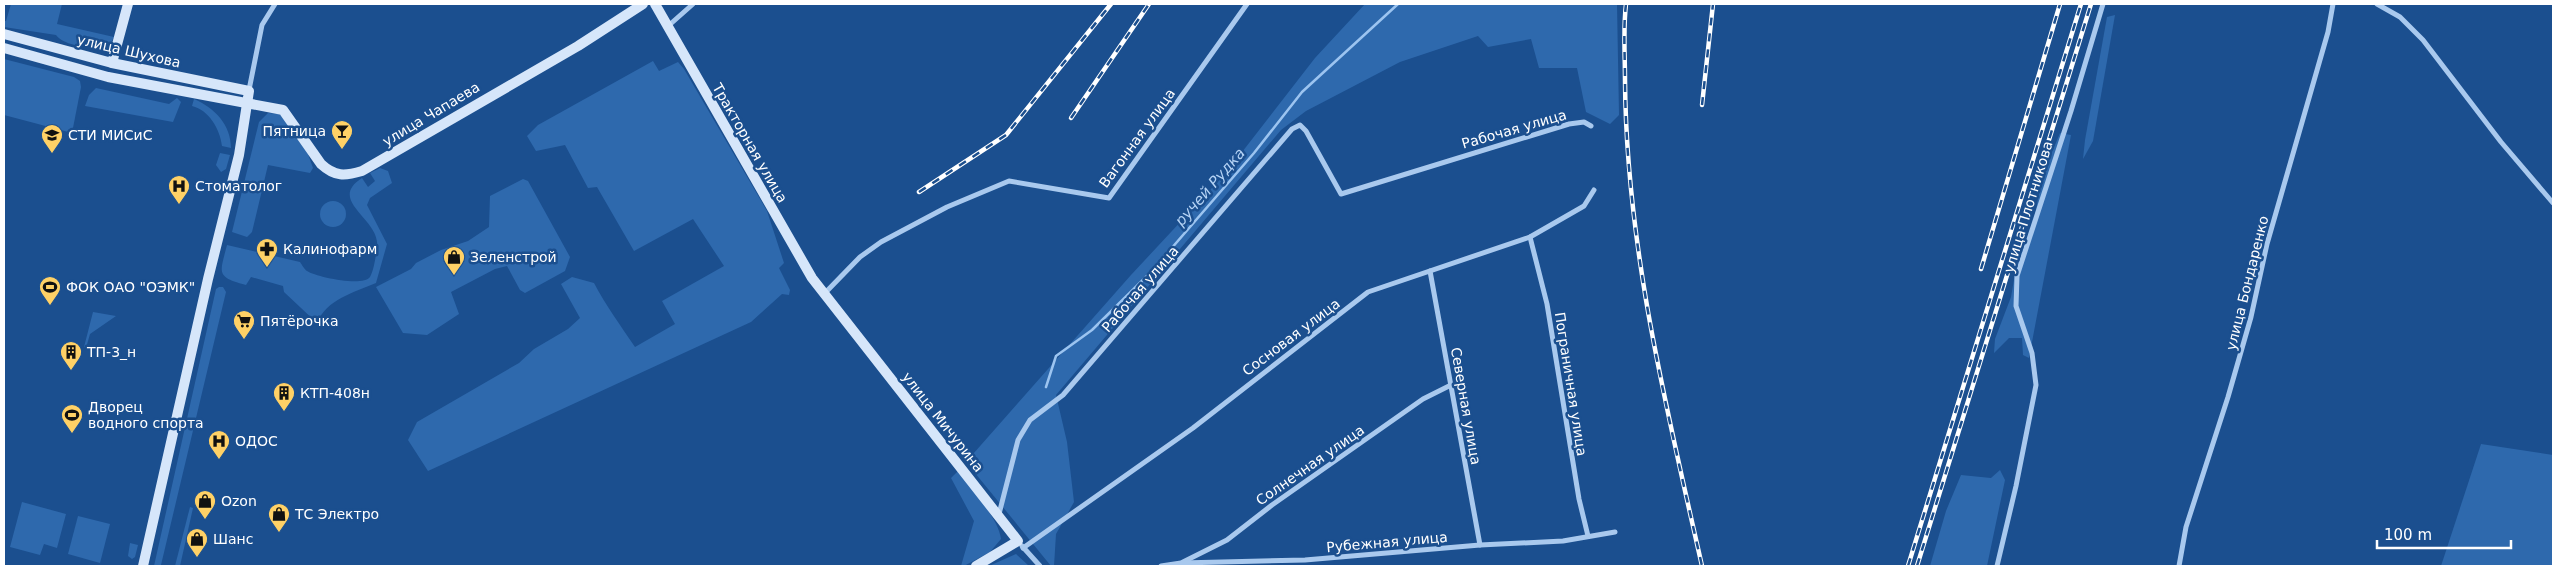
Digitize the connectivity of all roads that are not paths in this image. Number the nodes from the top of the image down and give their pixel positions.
1 (128, 4) edge
2 (275, 4) edge
3 (643, 4) edge
4 (655, 4) edge
5 (693, 4) edge
6 (1247, 4) edge
7 (2103, 4) edge
8 (2333, 4) edge
9 (2377, 4) edge
10 (667, 27) junction
11 (4, 34) edge
12 (4, 48) edge
13 (112, 63) junction
14 (249, 91) junction
15 (246, 104) junction
16 (1590, 126) dead end
17 (1594, 190) dead end
18 (2553, 203) edge
19 (1530, 236) junction
20 (1430, 271) junction
21 (824, 294) junction
22 (1451, 385) junction
23 (998, 515) junction
24 (1614, 532) dead end
25 (1588, 536) junction
26 (1020, 544) junction
27 (1480, 546) junction
28 (1181, 562) junction
29 (143, 566) edge
30 (976, 566) edge
31 (1040, 566) edge
32 (1161, 566) edge
33 (1997, 566) edge
34 (2178, 566) edge

1 - 13 main road
2 - 14 street
3 - 15 main road, улица Чапаева
4 - 10 main road, Тракторная улица
5 - 10 street
6 - 21 street, Вагонная улица
7 - 33 street, улица Плотникова
8 - 34 street, улица Бондаренко
9 - 18 street
10 - 21 main road, Тракторная улица
11 - 13 main road, улица Шухова
12 - 15 main road, улица Шухова
13 - 14 main road, улица Шухова
14 - 15 main road
15 - 29 main road
16 - 23 street, Рабочая улица
17 - 19 street, Сосновая улица
19 - 20 street, Сосновая улица
19 - 25 street, Пограничная улица
20 - 22 street, Северная улица
20 - 26 street, Сосновая улица
21 - 23 main road, улица Мичурина
22 - 27 street, Северная улица
22 - 28 street, Солнечная улица
23 - 26 main road, улица Мичурина
24 - 25 street, Рубежная улица
25 - 27 street, Рубежная улица
26 - 30 main road
26 - 31 street, улица Мичурина
27 - 28 street, Рубежная улица
28 - 32 street, Рубежная улица

